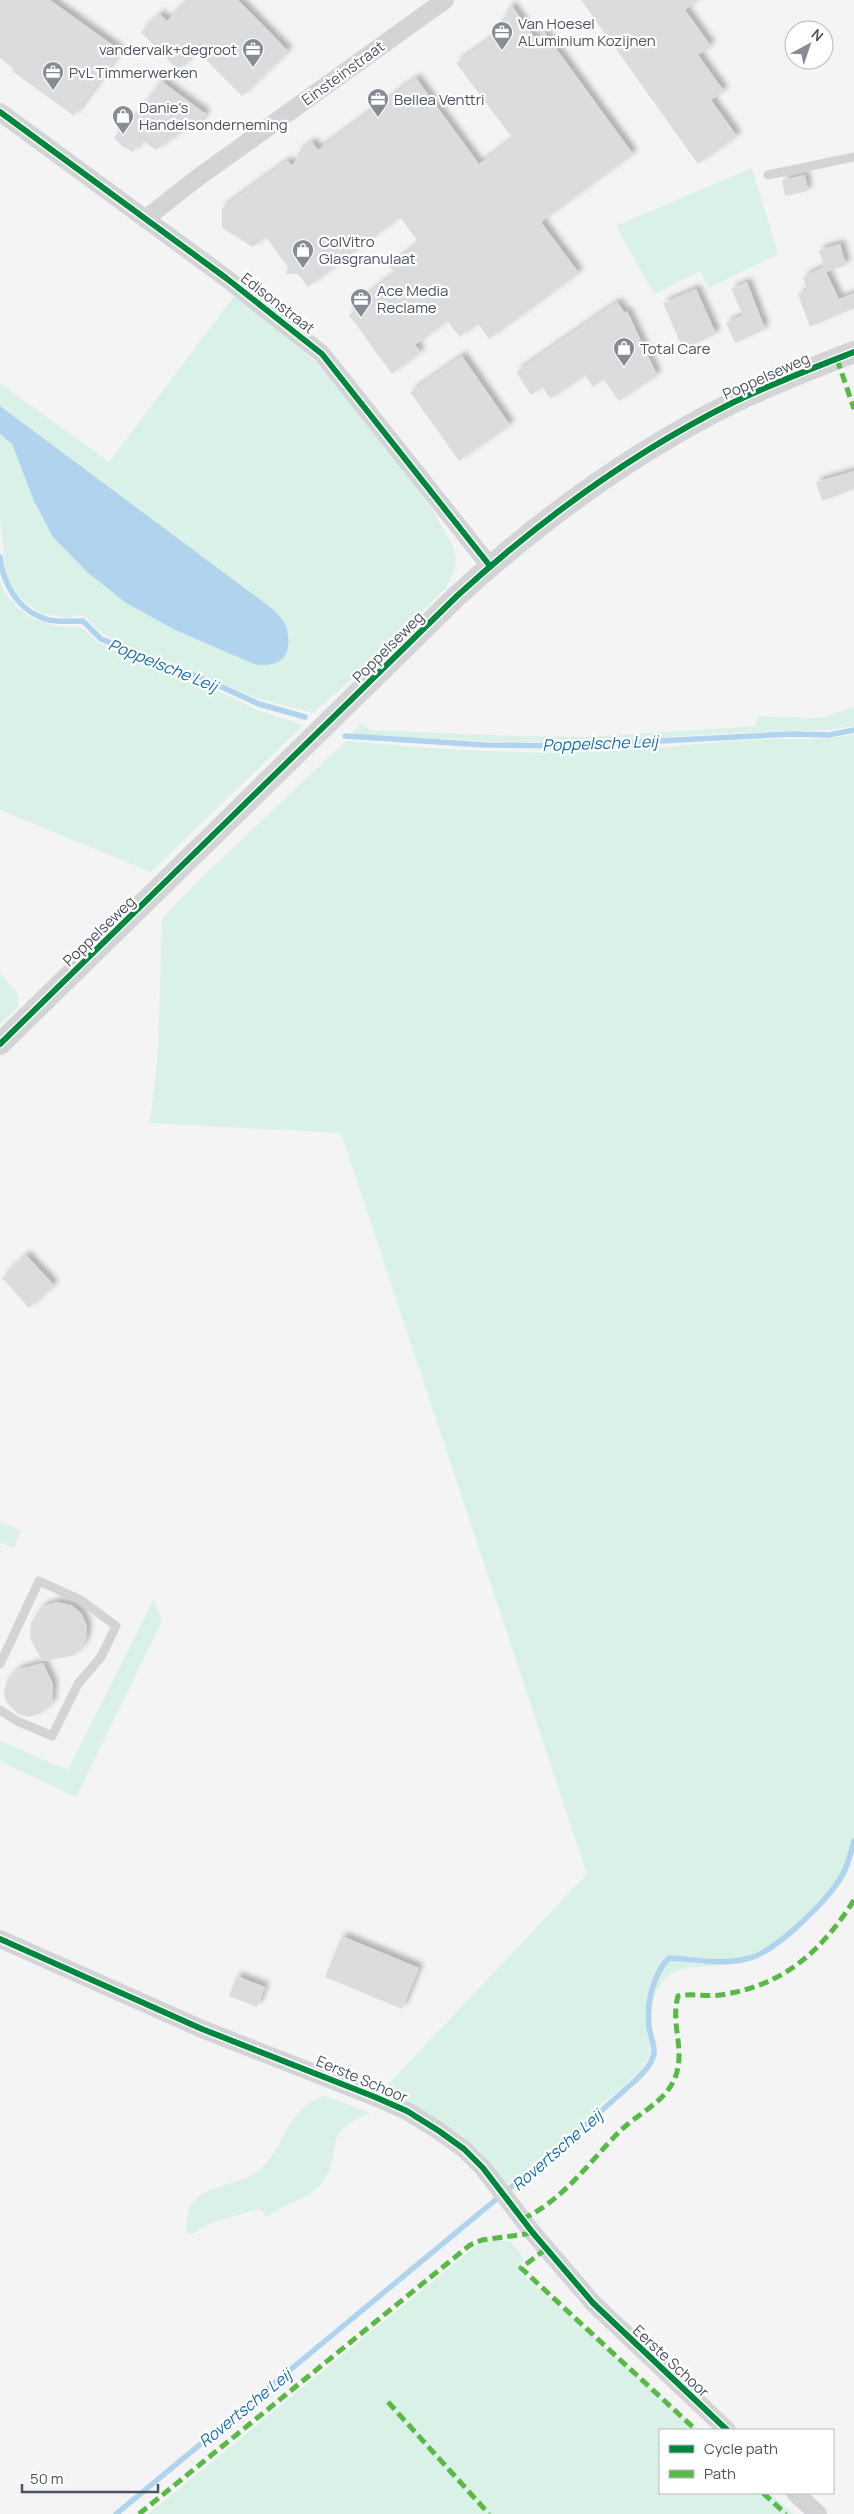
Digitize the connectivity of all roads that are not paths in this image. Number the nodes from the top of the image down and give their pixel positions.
1 (445, 0) edge
2 (0, 112) edge
3 (854, 157) edge
4 (768, 175) dead end
5 (145, 219) junction
6 (854, 352) edge
7 (490, 566) junction
8 (0, 1044) edge
9 (0, 1664) edge
10 (0, 1710) edge
11 (0, 1938) edge
12 (726, 2429) edge
13 (796, 2494) edge
14 (818, 2514) edge

1 - 5 street, Einsteinstraat
2 - 5 street, Edisonstraat
3 - 4 lane
5 - 7 street, Edisonstraat
6 - 7 street, Poppelseweg
7 - 8 street, Poppelseweg
9 - 10 lane
11 - 12 street, Eerste Schoor
13 - 14 street

